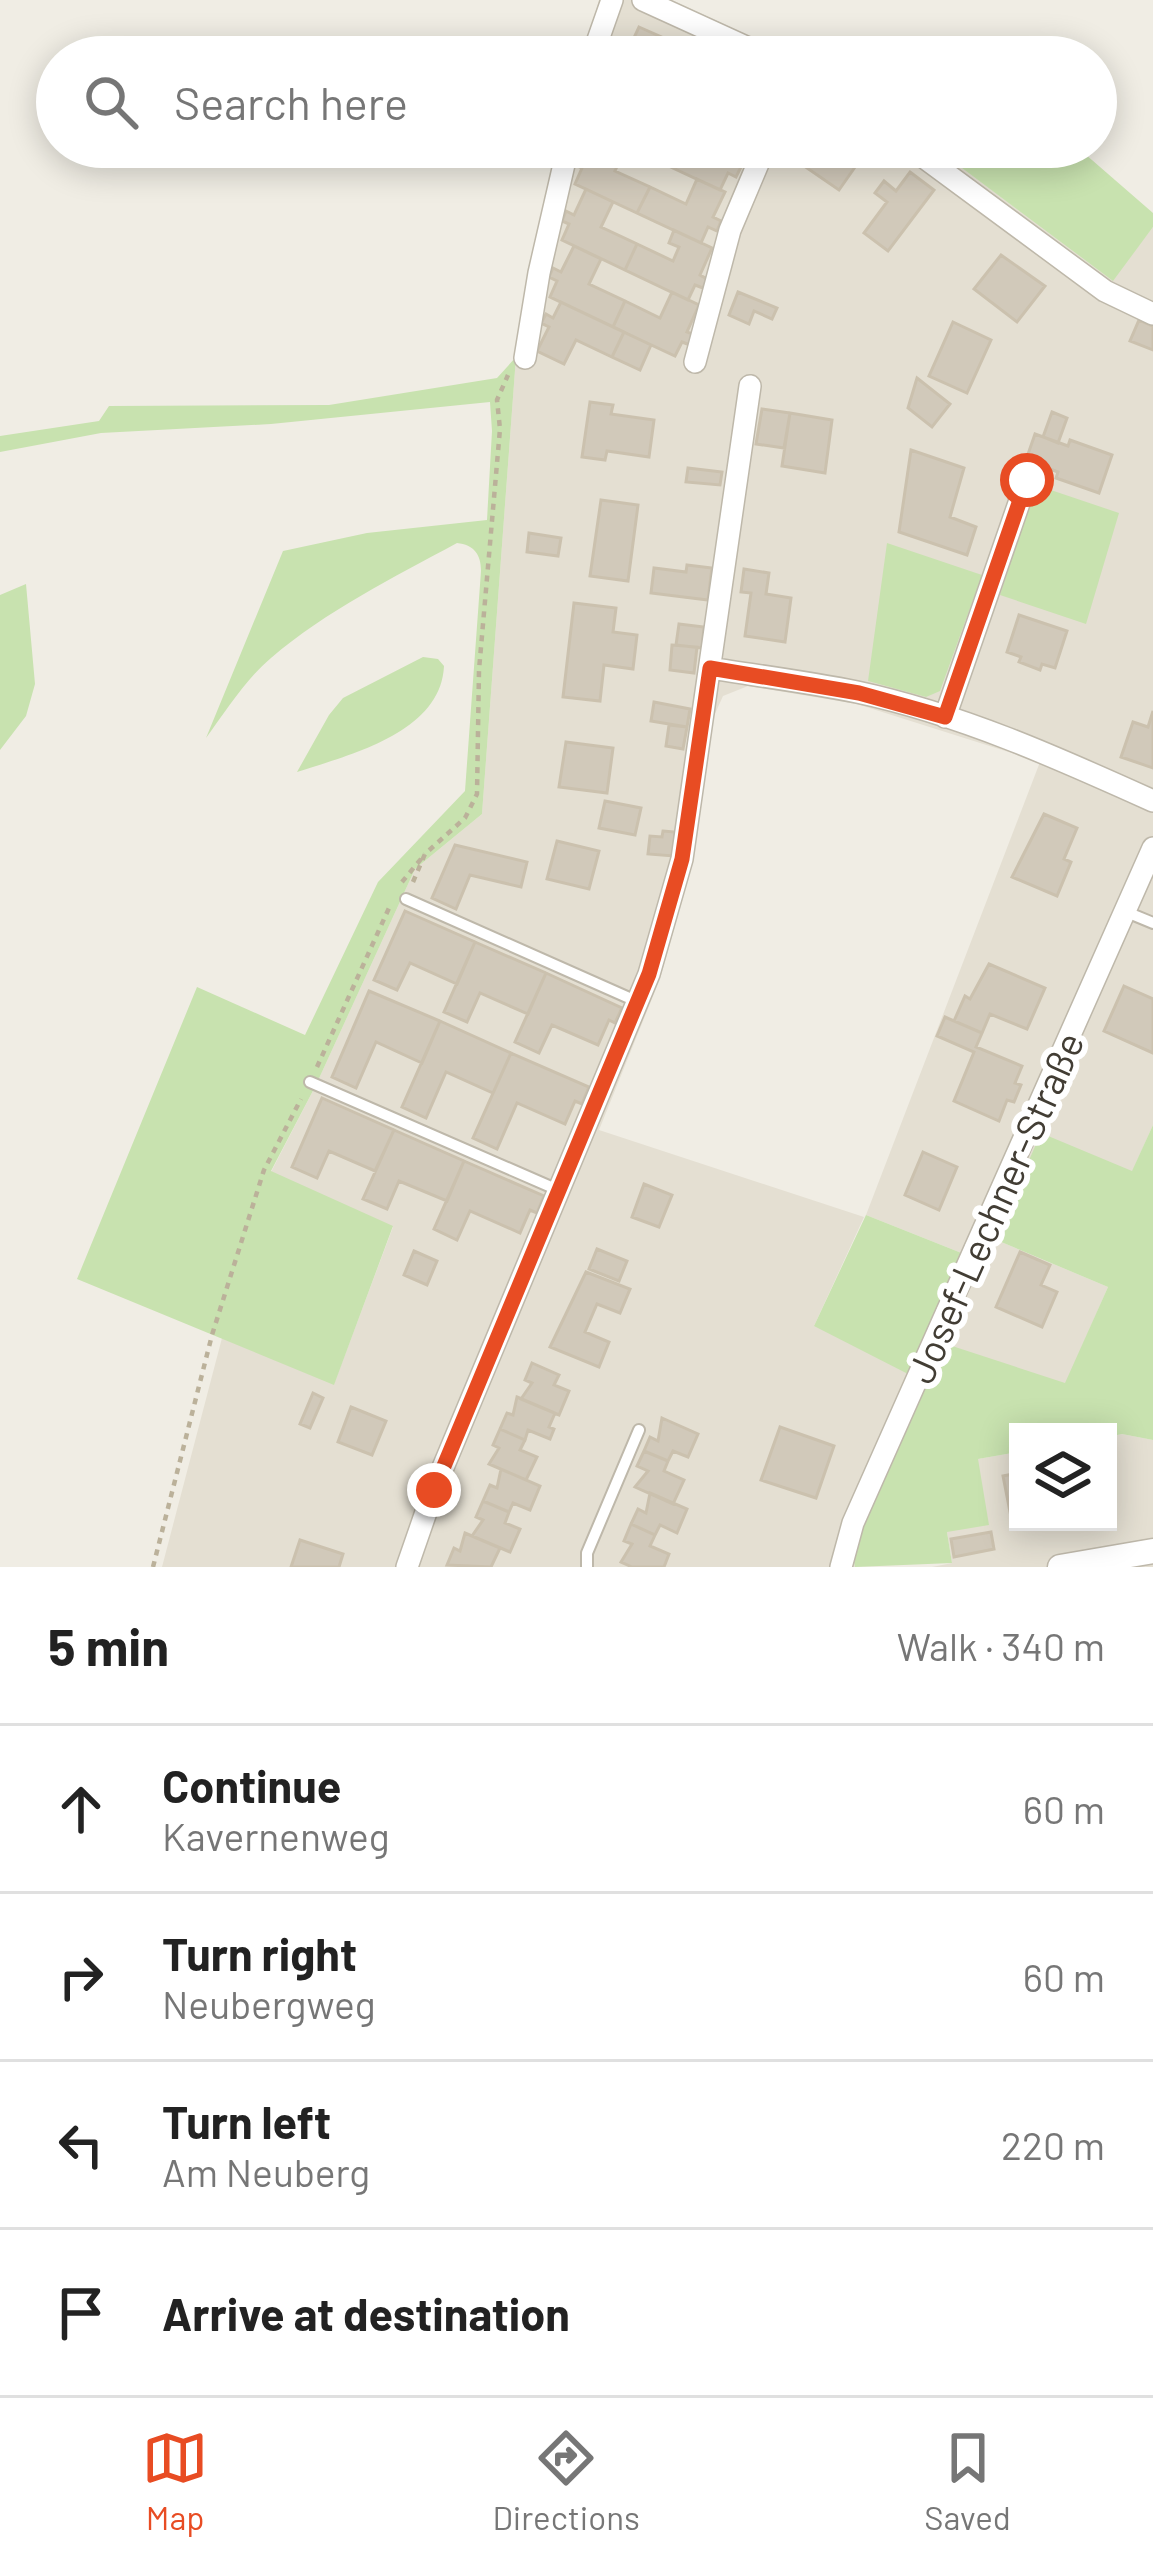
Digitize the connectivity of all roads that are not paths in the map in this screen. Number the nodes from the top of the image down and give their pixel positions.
1 (612, 0) edge
2 (643, 0) edge
3 (599, 36) edge
4 (722, 36) edge
5 (563, 168) edge
6 (756, 168) edge
7 (938, 168) edge
8 (1153, 314) edge
9 (525, 358) road end
10 (695, 362) dead end
11 (750, 386) dead end
12 (1027, 480) dead end
13 (710, 668) junction
14 (945, 717) junction
15 (1153, 801) edge
16 (1153, 848) edge
17 (406, 899) dead end
18 (1124, 911) junction
19 (1153, 923) edge
20 (639, 1002) junction
21 (310, 1082) road end
22 (561, 1191) junction
23 (638, 1430) dead end
24 (1153, 1551) edge
25 (407, 1567) edge
26 (587, 1567) edge
27 (841, 1567) edge
28 (1060, 1567) edge

1 - 3 street
2 - 4 street
5 - 9 street
6 - 10 street
7 - 8 street
11 - 13 street
12 - 14 street
13 - 14 street
13 - 20 street
14 - 15 street
16 - 18 street, Josef-Lechner-Straße
17 - 20 lane
18 - 19 lane
18 - 27 street, Josef-Lechner-Straße
20 - 22 street
21 - 22 lane
22 - 25 street
23 - 26 lane
24 - 28 street

